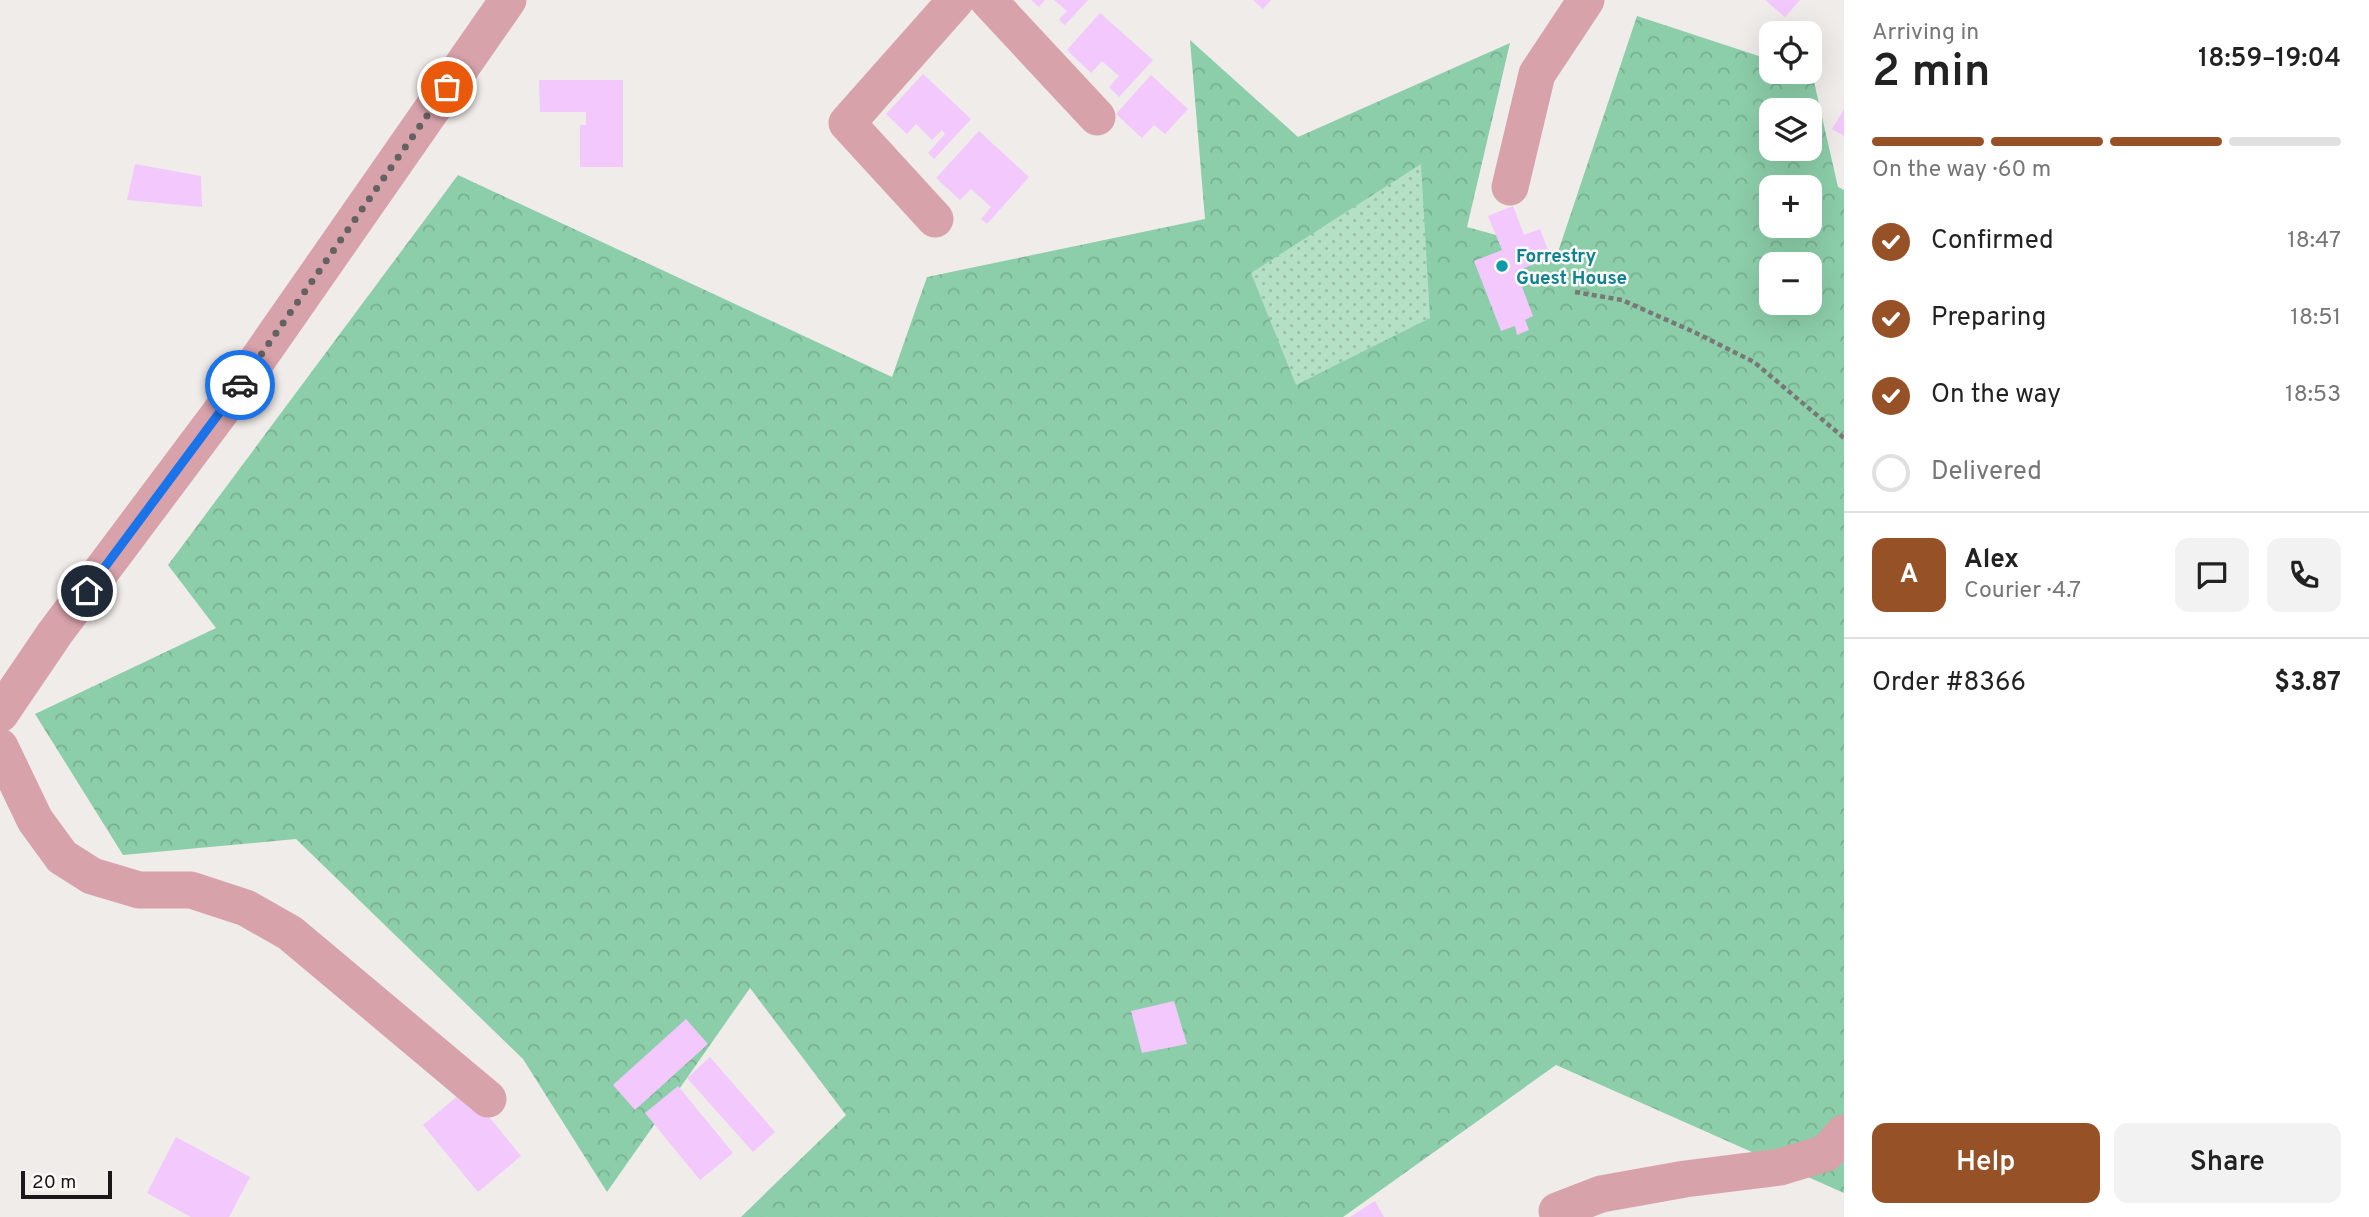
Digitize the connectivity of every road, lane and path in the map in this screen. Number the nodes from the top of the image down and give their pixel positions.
1 (508, 0) edge
2 (956, 0) edge
3 (988, 0) edge
4 (1587, 0) edge
5 (1097, 117) dead end
6 (1510, 187) dead end
7 (935, 219) dead end
8 (1575, 292) dead end
9 (1844, 438) edge
10 (0, 714) edge
11 (0, 747) edge
12 (488, 1099) dead end
13 (1844, 1133) edge
14 (1556, 1211) dead end

1 - 10 street
2 - 7 street
3 - 5 street
4 - 6 street
8 - 9 path
11 - 12 street
13 - 14 street

